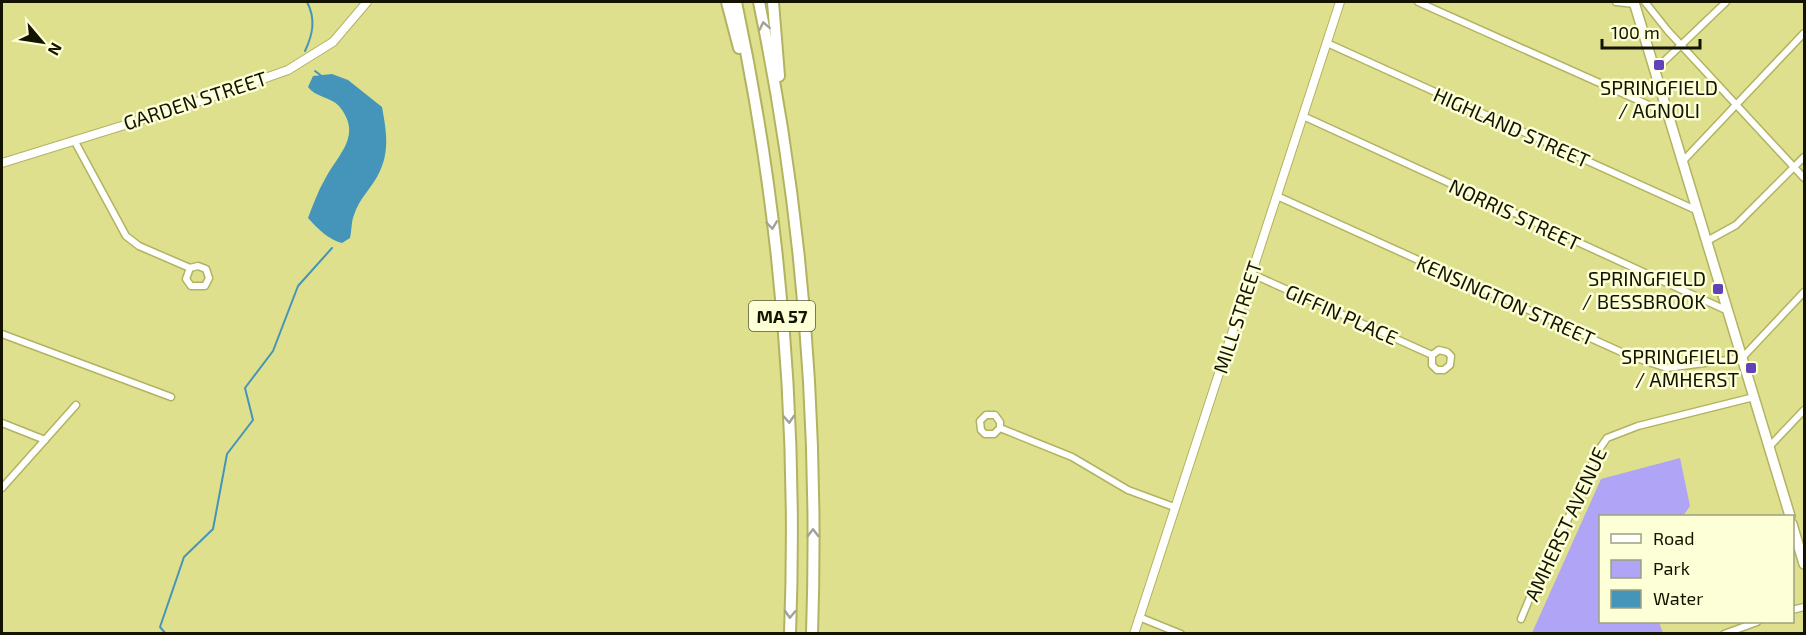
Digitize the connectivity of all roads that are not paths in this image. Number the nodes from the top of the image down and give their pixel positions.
1 (367, 2) edge
2 (727, 2) edge
3 (736, 2) edge
4 (759, 2) edge
5 (773, 2) edge
6 (1340, 2) edge
7 (1418, 2) edge
8 (1616, 2) edge
9 (1645, 2) edge
10 (1726, 2) edge
11 (1634, 3) edge
12 (1804, 33) edge
13 (1327, 43) junction
14 (1682, 45) junction
15 (1655, 70) junction
16 (1738, 105) junction
17 (1669, 114) junction
18 (1303, 116) junction
19 (74, 140) junction
20 (784, 148) junction
21 (1804, 157) edge
22 (1683, 161) junction
23 (2, 163) edge
24 (1795, 167) junction
25 (1804, 178) edge
26 (1277, 196) junction
27 (769, 200) junction
28 (1698, 211) junction
29 (1707, 241) junction
30 (190, 268) dead end
31 (1252, 274) junction
32 (1804, 292) edge
33 (1728, 311) junction
34 (2, 334) edge
35 (1432, 355) dead end
36 (1743, 358) junction
37 (171, 397) dead end
38 (1754, 397) junction
39 (76, 405) dead end
40 (1804, 410) edge
41 (2, 423) edge
42 (1000, 428) dead end
43 (45, 440) junction
44 (1770, 447) junction
45 (2, 488) edge
46 (1174, 507) junction
47 (1790, 515) edge
48 (1794, 529) edge
49 (1802, 548) edge
50 (1804, 564) edge
51 (1139, 617) junction
52 (1521, 619) dead end
53 (1752, 623) edge
54 (790, 633) edge
55 (812, 633) edge
56 (1134, 633) edge
57 (1181, 633) edge
58 (1724, 633) edge

1 - 19 street, GARDEN STREET
2 - 27 highway
3 - 27 highway, MA 57
20 -> 4 highway, MA 57
5 - 20 highway
6 - 13 street, MILL STREET
7 - 17 street
8 - 11 street
9 - 14 street
10 - 14 street
11 - 15 main road
12 - 16 street
13 - 18 street, MILL STREET
13 - 28 street, HIGHLAND STREET
14 - 15 street
14 - 16 street
15 - 17 main road
16 - 22 street
16 - 24 street
17 - 22 main road
18 - 26 street, MILL STREET
18 - 33 street, NORRIS STREET
19 - 23 street, GARDEN STREET
19 - 30 street
55 -> 20 highway, MA 57
21 - 24 street
22 - 28 main road
24 - 25 street
24 - 29 street
26 - 31 street, MILL STREET
26 - 36 street, KENSINGTON STREET
27 -> 54 highway, MA 57
28 - 29 main road
29 - 33 main road
31 - 35 street, GIFFIN PLACE
31 - 46 street, MILL STREET
32 - 36 street
33 - 36 main road
34 - 37 street
36 - 38 main road
38 - 44 main road
38 - 52 street, AMHERST AVENUE
39 - 43 street
40 - 44 street
41 - 43 street
42 - 46 street
43 - 45 street
44 - 47 main road
46 - 51 street, MILL STREET
48 - 49 main road
49 - 50 main road
51 - 56 street, MILL STREET
51 - 57 street
53 - 58 street

